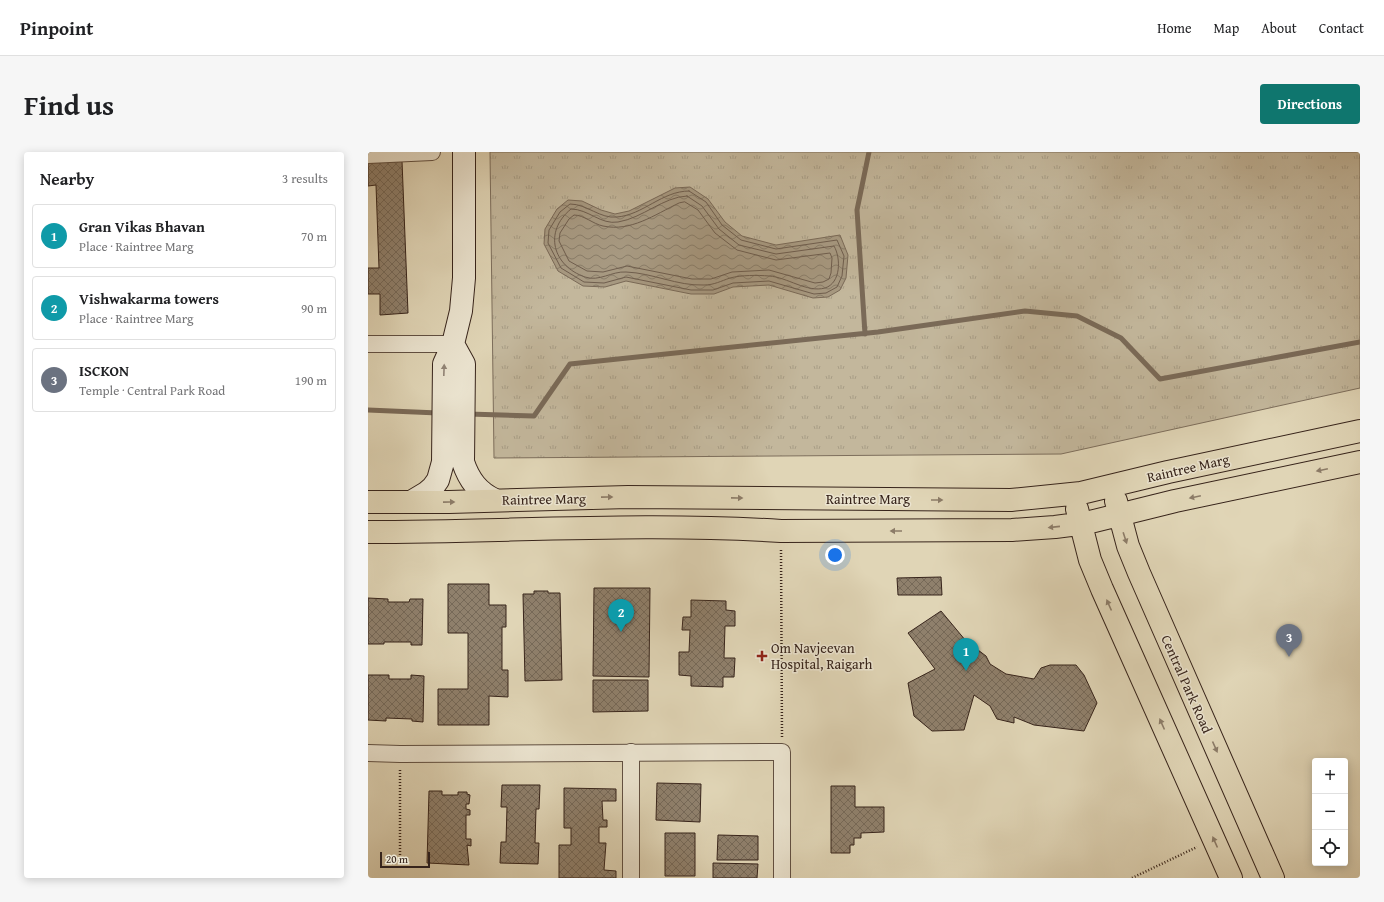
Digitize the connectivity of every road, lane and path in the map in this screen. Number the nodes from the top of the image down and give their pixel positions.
1 (432, 152) edge
2 (464, 152) edge
3 (368, 155) edge
4 (368, 344) edge
5 (454, 344) junction
6 (1360, 431) edge
7 (453, 434) junction
8 (1360, 462) edge
9 (1112, 486) junction
10 (1073, 494) junction
11 (495, 500) junction
12 (368, 502) edge
13 (411, 502) junction
14 (1119, 516) junction
15 (1080, 524) junction
16 (781, 531) junction
17 (368, 532) edge
18 (631, 752) junction
19 (782, 752) junction
20 (368, 753) edge
21 (400, 754) junction
22 (1214, 838) junction
23 (400, 864) dead end
24 (631, 878) edge
25 (782, 878) edge
26 (1132, 878) edge
27 (1231, 878) edge
28 (1272, 878) edge

1 - 3 street
2 - 5 street
4 - 5 street
5 - 7 street
6 - 9 main road, Raintree Marg
7 - 11 street
7 - 13 street
8 -> 14 main road, Raintree Marg
9 - 10 main road, Raintree Marg
9 - 14 main road, Central Park Road
11 -> 10 main road, Raintree Marg
10 - 15 main road
13 -> 11 main road, Raintree Marg
12 - 13 main road, Raintree Marg
14 - 15 main road, Raintree Marg
14 -> 28 main road, Central Park Road
15 -> 16 main road, Raintree Marg
22 -> 15 main road
16 - 17 main road, Raintree Marg
16 - 19 path
18 - 19 street
18 - 21 street
18 - 24 street
19 - 25 street
20 - 21 street
21 - 23 path
22 - 26 path
27 -> 22 main road

